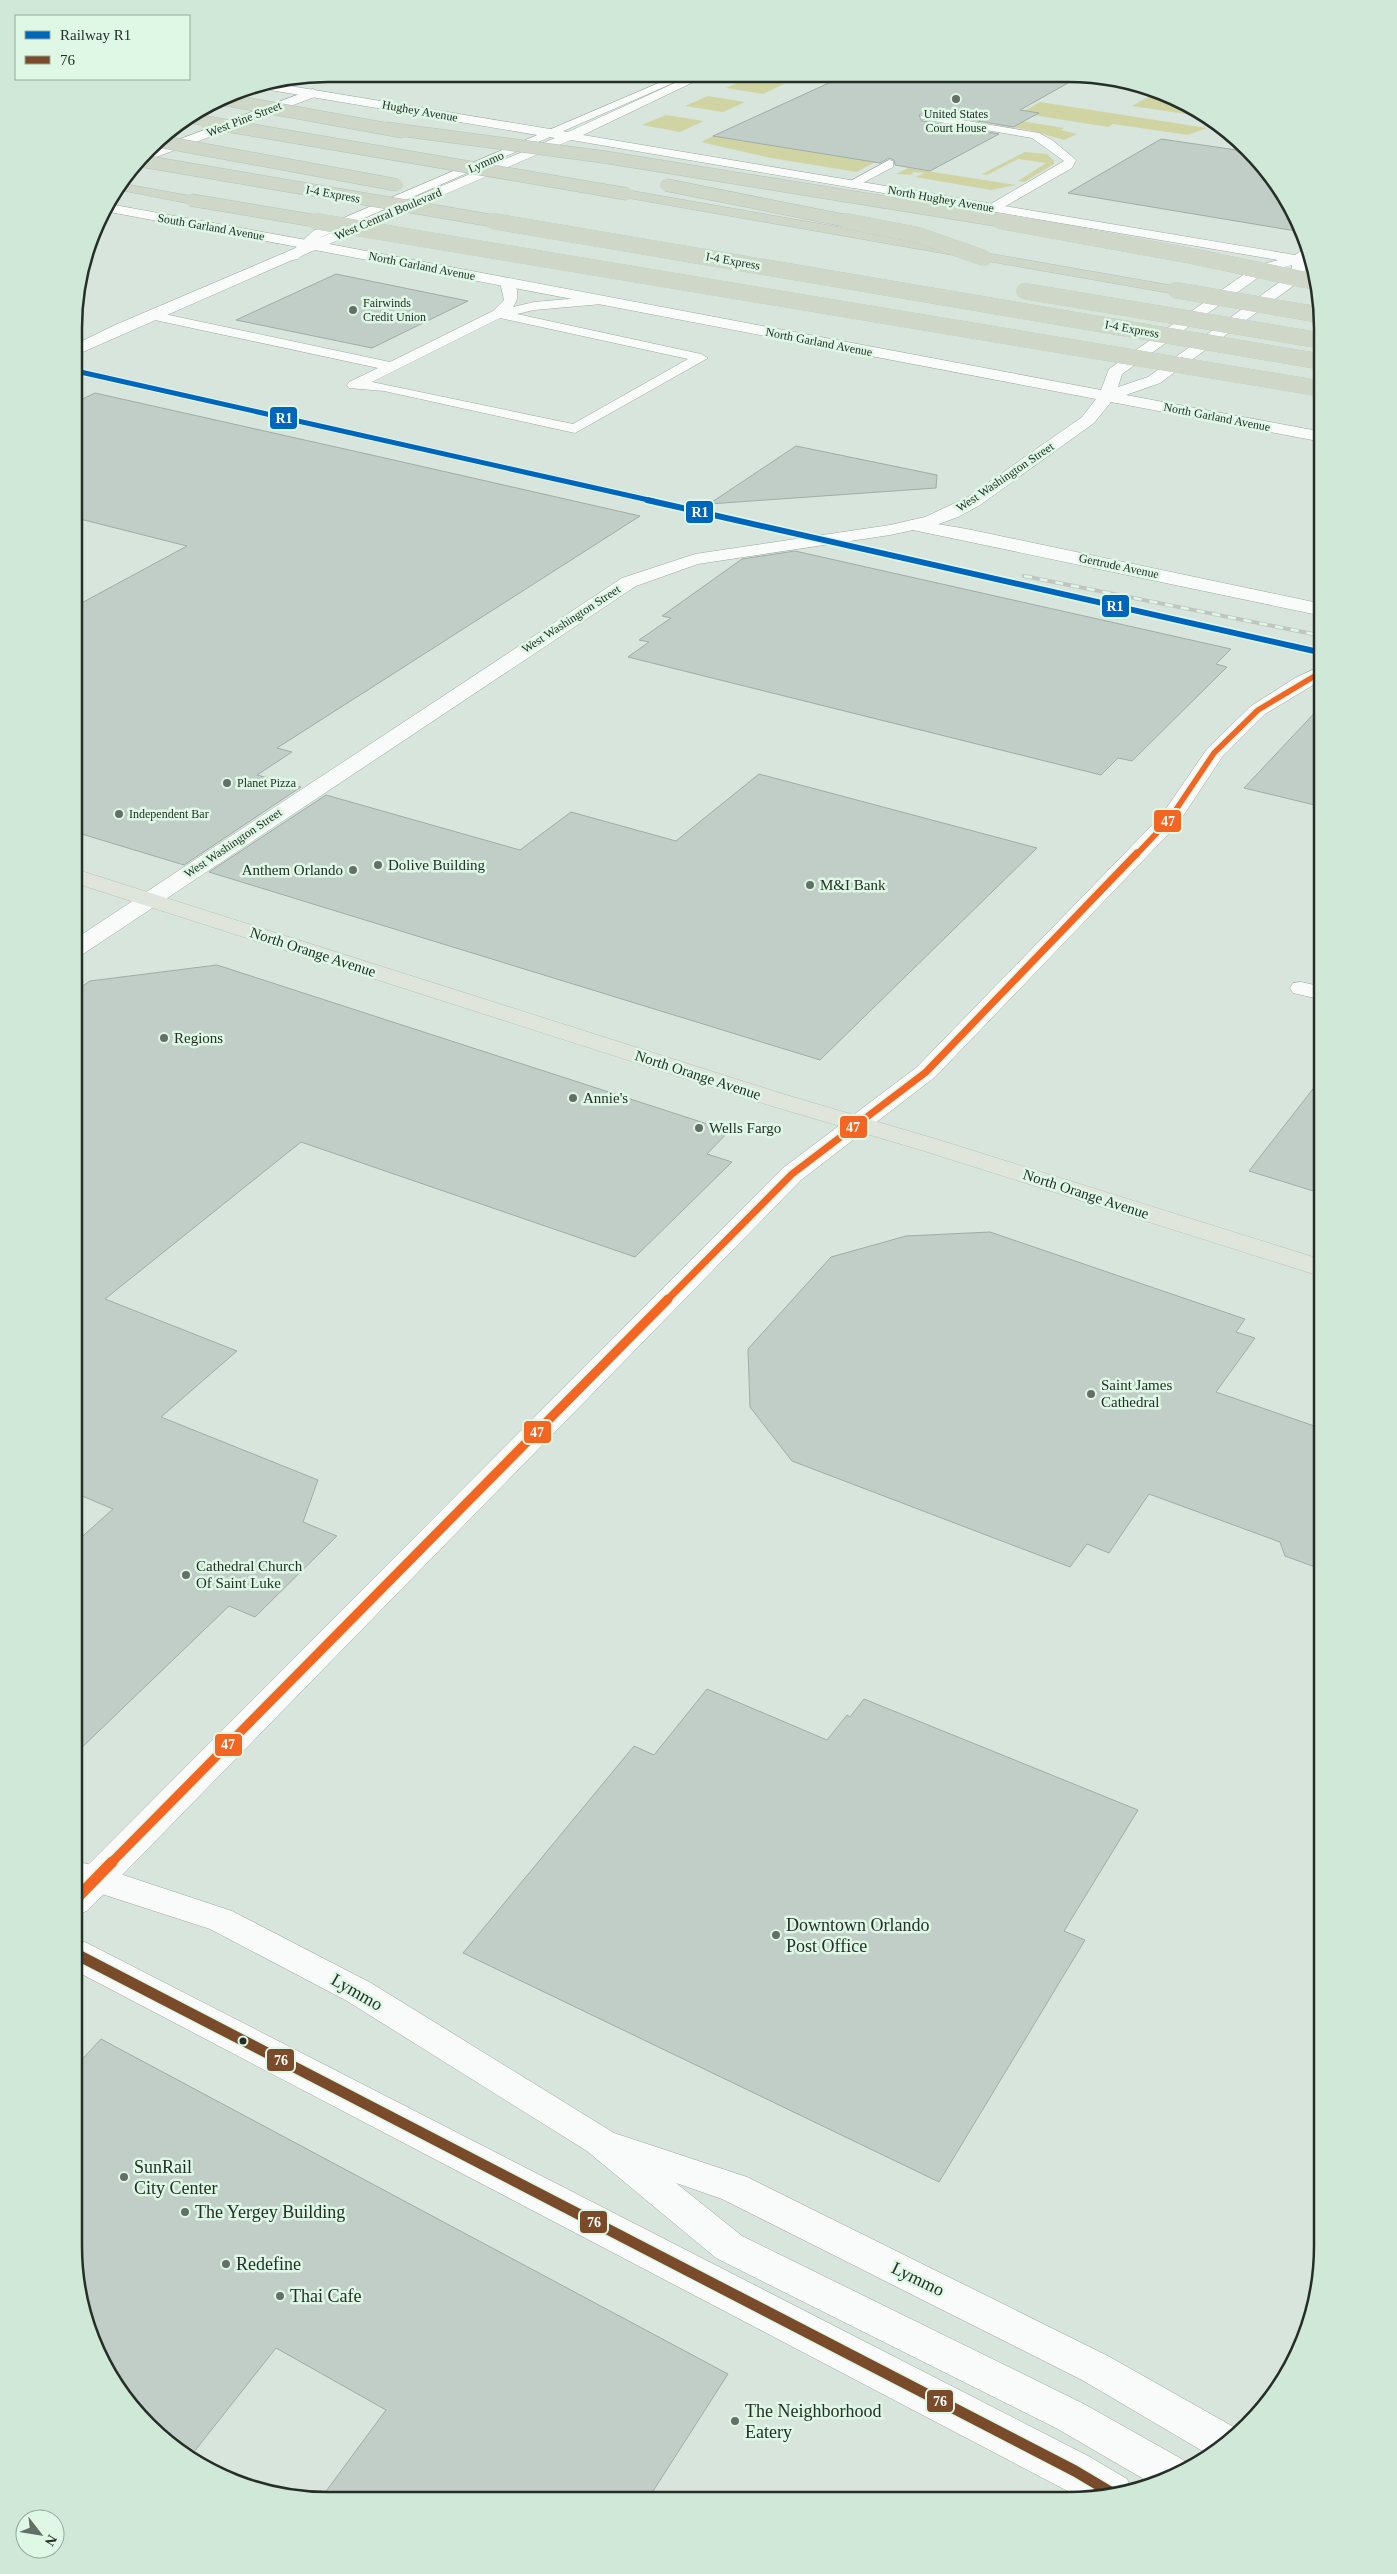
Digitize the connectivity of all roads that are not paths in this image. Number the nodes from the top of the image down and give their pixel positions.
1 (670, 82) edge
2 (687, 82) edge
3 (279, 87) edge
4 (313, 93) junction
5 (235, 101) edge
6 (926, 118) dead end
7 (198, 120) edge
8 (385, 128) junction
9 (550, 133) junction
10 (570, 136) junction
11 (167, 143) edge
12 (162, 148) edge
13 (159, 151) edge
14 (148, 162) edge
15 (889, 164) dead end
16 (578, 167) dead end
17 (373, 181) junction
18 (656, 183) dead end
19 (851, 184) junction
20 (127, 188) edge
21 (461, 196) dead end
22 (993, 208) junction
23 (114, 209) edge
24 (311, 245) junction
25 (1303, 256) edge
26 (984, 258) junction
27 (1304, 258) edge
28 (1305, 262) edge
29 (1310, 281) edge
30 (507, 282) junction
31 (1011, 289) dead end
32 (602, 300) junction
33 (498, 314) junction
34 (1314, 314) edge
35 (150, 315) junction
36 (1314, 340) edge
37 (82, 347) edge
38 (1314, 360) edge
39 (390, 366) junction
40 (1314, 387) edge
41 (1107, 396) junction
42 (1314, 434) edge
43 (914, 525) junction
44 (1314, 608) edge
45 (1314, 676) edge
46 (82, 878) edge
47 (149, 899) junction
48 (82, 944) edge
49 (1301, 988) dead end
50 (1314, 992) edge
51 (858, 1123) junction
52 (1314, 1266) edge
53 (82, 1871) edge
54 (82, 1872) edge
55 (82, 1956) edge
56 (599, 2141) junction
57 (1219, 2440) edge
58 (1166, 2471) edge
59 (1104, 2488) edge

1 - 9 lane, Lymmo
2 - 10 street, West Central Boulevard
3 - 4 street, Hughey Avenue
4 - 9 street, Hughey Avenue
4 - 13 street, West Pine Street
5 - 8 highway, bridge
6 - 22 lane
7 - 26 highway, bridge
8 - 16 highway, bridge
8 - 29 highway, bridge
9 - 10 street, Hughey Avenue
9 - 24 lane, Lymmo
10 - 19 street, North Hughey Avenue
10 - 24 street, West Central Boulevard
11 - 17 highway, I-4 Express, bridge
12 - 17 highway, bridge
14 - 38 highway, I-4 Express, bridge
15 - 19 lane
17 - 21 highway, I-4 Express, bridge
18 - 26 highway, bridge
19 - 22 street, North Hughey Avenue
20 - 40 highway, bridge
22 - 25 street, North Hughey Avenue
23 - 24 street, South Garland Avenue
24 - 30 street, North Garland Avenue
24 - 35 street, West Central Boulevard
26 - 34 highway, bridge
27 - 41 street, West Washington Street
28 - 41 street
30 - 32 street, North Garland Avenue
30 - 33 lane
31 - 36 highway, I-4 Express, bridge
32 - 33 lane
32 - 41 street, North Garland Avenue
33 - 39 lane
33 - 39 lane
35 - 37 street, West Central Boulevard
35 - 39 lane
41 - 42 street, North Garland Avenue
41 - 43 street, West Washington Street
43 - 44 street, Gertrude Avenue
43 - 47 street, West Washington Street
45 - 51 street
46 - 47 main road, North Orange Avenue
47 - 48 street, West Washington Street
47 - 51 main road, North Orange Avenue
49 - 50 lane
51 - 52 main road, North Orange Avenue
51 - 53 street
54 - 56 lane, Lymmo
55 - 59 street
56 - 57 lane, Lymmo
56 - 58 lane, Lymmo

